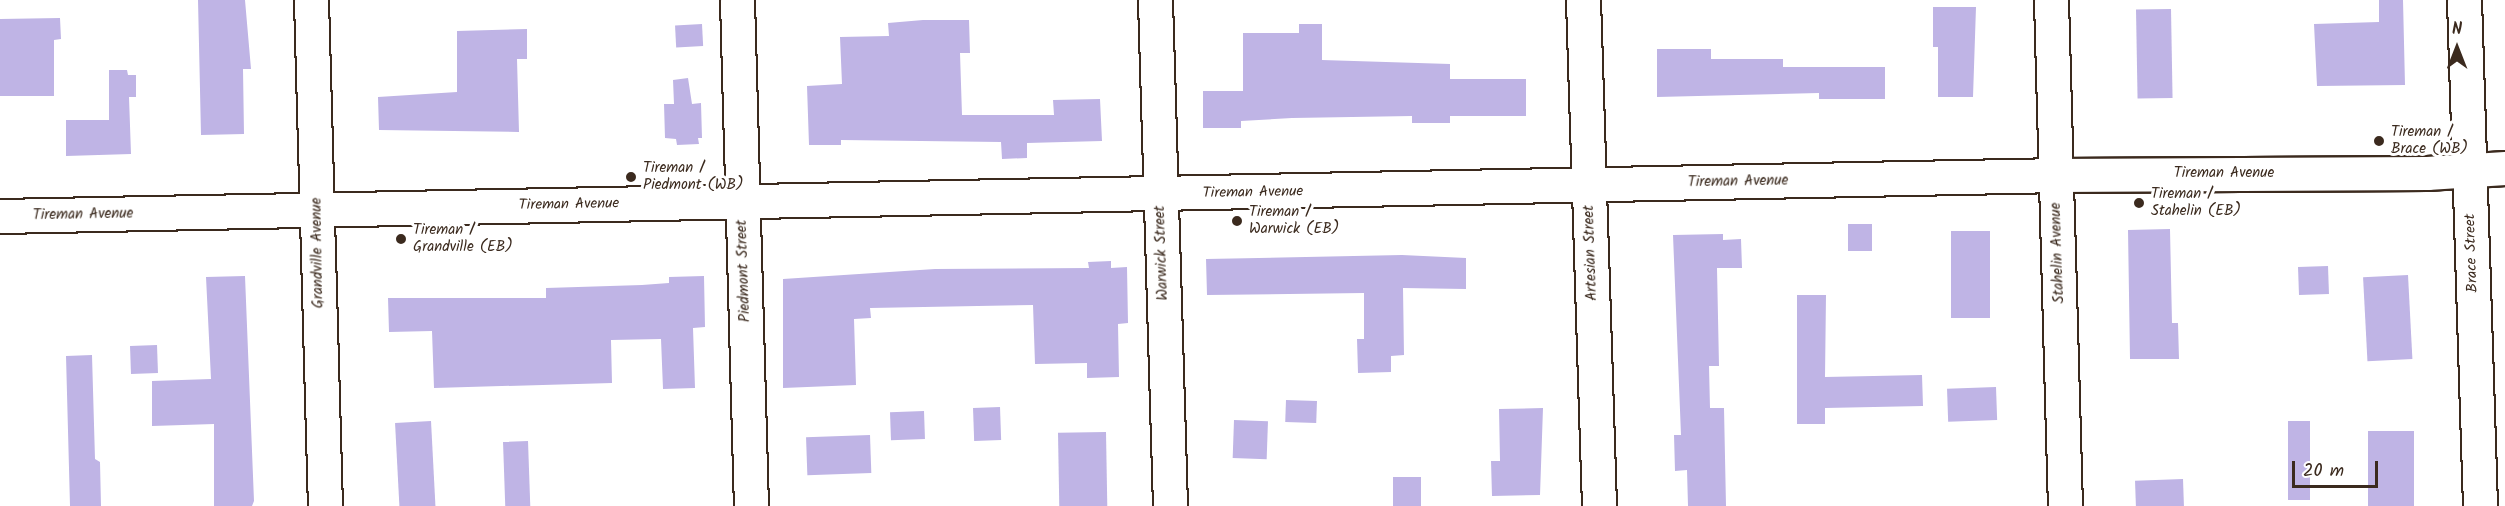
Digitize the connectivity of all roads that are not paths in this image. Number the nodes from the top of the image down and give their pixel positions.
1 (311, 0) edge
2 (737, 0) edge
3 (1155, 0) edge
4 (1583, 0) edge
5 (2051, 0) edge
6 (2464, 0) edge
7 (2505, 168) edge
8 (2469, 169) junction
9 (2056, 175) junction
10 (1590, 186) junction
11 (1161, 194) junction
12 (743, 202) junction
13 (317, 211) junction
14 (0, 216) edge
15 (325, 506) edge
16 (751, 506) edge
17 (1170, 506) edge
18 (1599, 506) edge
19 (2065, 506) edge
20 (2480, 506) edge

1 - 13 street, Grandville Avenue
2 - 12 street, Piedmont Street
3 - 11 street, Warwick Street
4 - 10 street, Artesian Street
5 - 9 street, Stahelin Avenue
6 - 8 street, Brace Street
7 - 8 street, Tireman Avenue
8 - 9 street, Tireman Avenue
8 - 20 street, Brace Street
9 - 10 street, Tireman Avenue
9 - 19 street, Stahelin Avenue
10 - 11 street, Tireman Avenue
10 - 18 street, Artesian Street
11 - 12 street, Tireman Avenue
11 - 17 street, Warwick Street
12 - 13 street, Tireman Avenue
12 - 16 street, Piedmont Street
13 - 14 street, Tireman Avenue
13 - 15 street, Grandville Avenue

